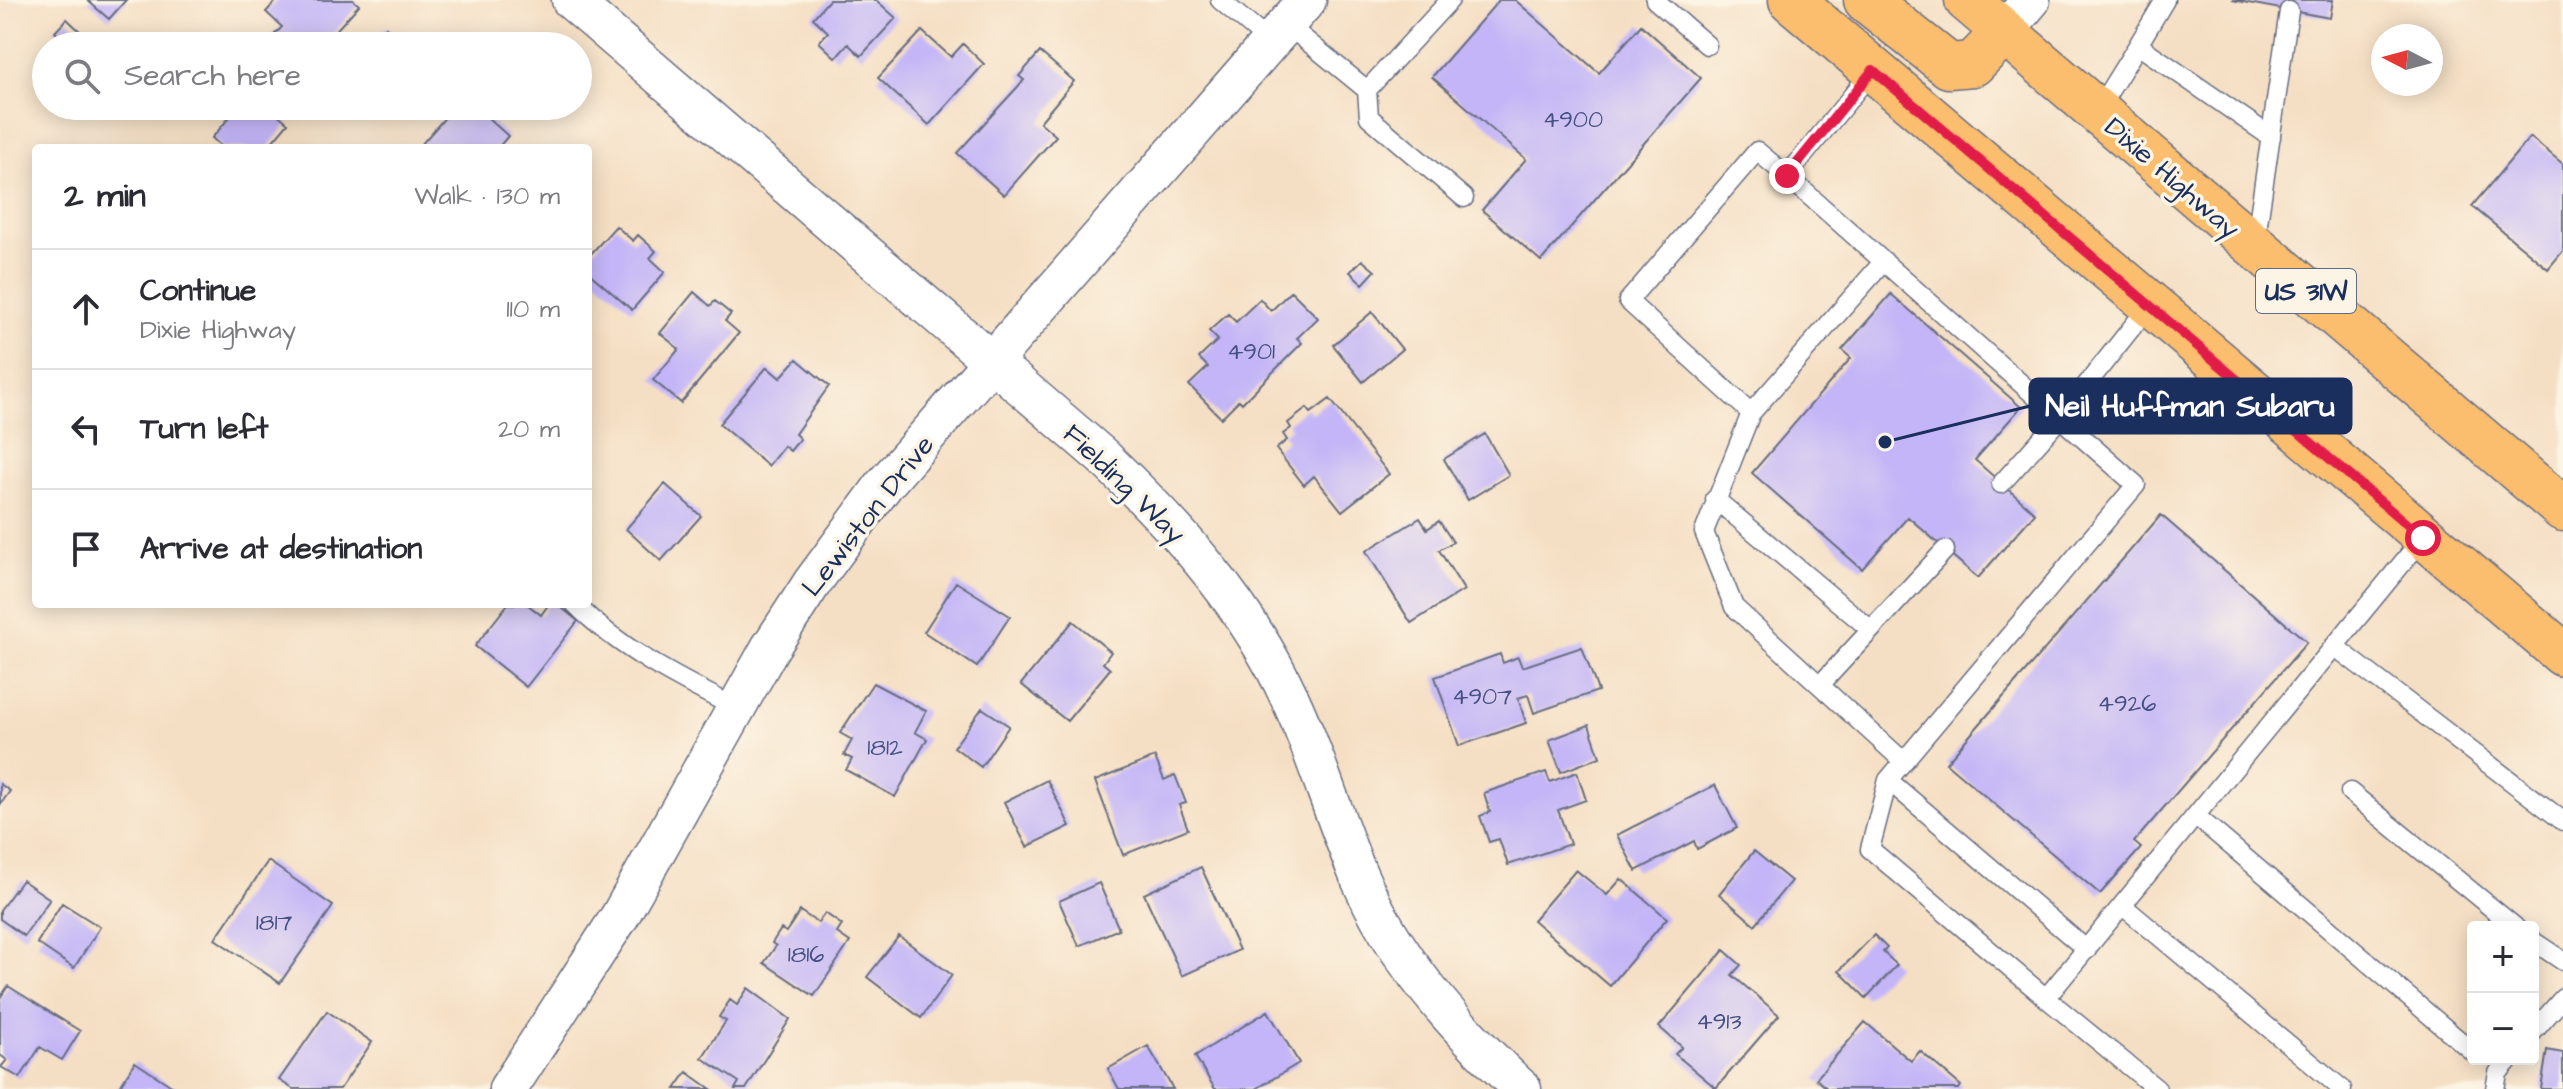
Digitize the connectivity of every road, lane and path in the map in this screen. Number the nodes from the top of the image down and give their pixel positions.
1 (571, 0) edge
2 (1450, 0) edge
3 (1655, 0) edge
4 (1791, 0) edge
5 (1866, 0) edge
6 (1967, 0) edge
7 (2165, 0) edge
8 (1224, 1) edge
9 (2289, 11) dead end
10 (2018, 16) edge
11 (1288, 22) edge
12 (1707, 45) dead end
13 (2138, 45) junction
14 (1873, 70) junction
15 (1367, 90) junction
16 (2097, 111) junction
17 (2271, 137) junction
18 (1787, 176) junction
19 (1464, 198) dead end
20 (2254, 246) junction
21 (1884, 261) junction
22 (2149, 306) junction
23 (991, 363) junction
24 (1751, 413) junction
25 (2060, 418) junction
26 (2001, 484) dead end
27 (1715, 499) junction
28 (2563, 509) edge
29 (2423, 538) junction
30 (1945, 550) dead end
31 (579, 608) edge
32 (1870, 629) junction
33 (2334, 646) junction
34 (2563, 654) edge
35 (1820, 685) junction
36 (736, 708) junction
37 (1903, 761) junction
38 (1888, 780) junction
39 (2350, 792) dead end
40 (2196, 816) junction
41 (2563, 821) edge
42 (2123, 906) junction
43 (2508, 921) edge
44 (2539, 945) edge
45 (2087, 950) junction
46 (2563, 961) edge
47 (2046, 998) junction
48 (2563, 998) edge
49 (2539, 1025) edge
50 (2467, 1047) edge
51 (508, 1089) edge
52 (1522, 1089) edge
53 (2157, 1089) edge
54 (2342, 1089) edge

1 - 23 street, Fielding Way
2 - 15 lane
3 - 12 lane
4 - 14 main road
5 - 10 main road
6 - 10 main road, Dixie Highway / US 31W
7 - 13 lane
8 - 11 lane
9 - 17 lane
10 - 16 main road, Dixie Highway / US 31W
11 - 15 lane
11 - 23 street, Lewiston Drive
13 - 16 lane
13 - 17 lane
14 - 18 lane
14 - 22 main road
15 - 19 lane
16 - 20 main road, Dixie Highway / US 31W
17 - 20 lane
18 - 21 lane
18 - 24 lane
20 - 28 main road, Dixie Highway / US 31W
21 - 24 lane
21 - 25 lane
22 - 25 lane
22 - 29 main road
23 - 36 street, Lewiston Drive
23 - 52 street, Fielding Way
24 - 27 lane
25 - 26 lane
25 - 37 lane
27 - 32 lane
27 - 35 lane
29 - 33 lane
29 - 34 main road
30 - 32 lane
31 - 36 lane
32 - 35 lane
33 - 40 lane
33 - 41 lane
35 - 37 lane
36 - 51 street, Lewiston Drive
37 - 38 lane
38 - 45 lane
38 - 47 lane
39 - 43 lane
40 - 42 lane
40 - 50 lane
42 - 45 lane
42 - 54 lane
44 - 46 lane
45 - 47 lane
47 - 53 lane
48 - 49 lane

